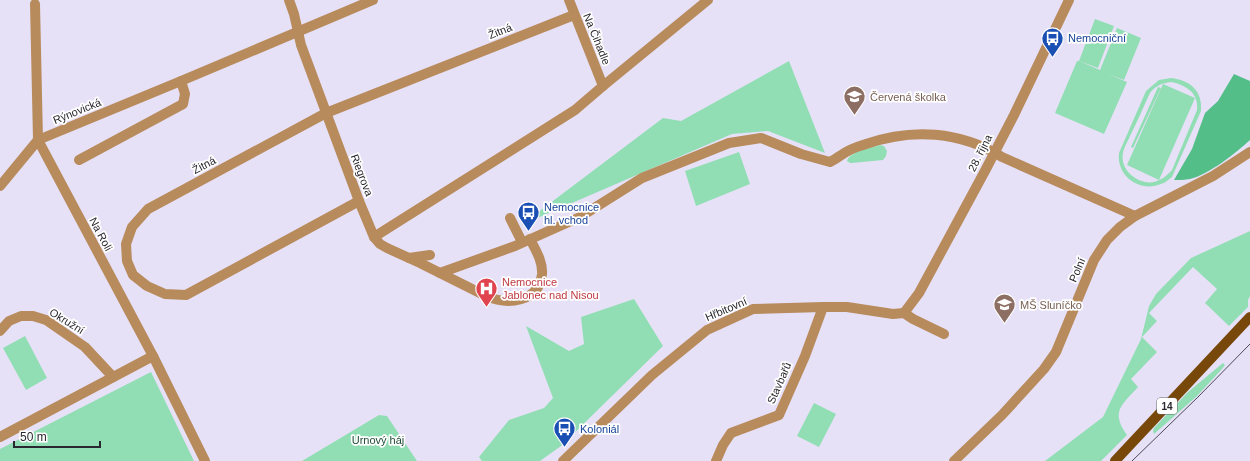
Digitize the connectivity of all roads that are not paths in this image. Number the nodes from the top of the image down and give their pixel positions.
1 (289, 0) edge
2 (373, 0) edge
3 (569, 0) edge
4 (708, 0) edge
5 (1069, 0) edge
6 (35, 4) dead end
7 (574, 15) junction
8 (298, 32) junction
9 (180, 82) junction
10 (603, 86) junction
11 (326, 113) junction
12 (923, 133) junction
13 (38, 140) junction
14 (971, 142) junction
15 (1250, 152) edge
16 (994, 153) junction
17 (79, 160) dead end
18 (0, 186) edge
19 (359, 200) junction
20 (1135, 216) junction
21 (510, 218) dead end
22 (374, 237) junction
23 (526, 240) junction
24 (430, 255) dead end
25 (409, 258) junction
26 (440, 273) junction
27 (823, 307) junction
28 (904, 313) junction
29 (1250, 317) edge
30 (0, 331) edge
31 (944, 334) dead end
32 (153, 356) junction
33 (114, 378) junction
34 (0, 437) edge
35 (205, 461) edge
36 (562, 461) edge
37 (716, 461) edge
38 (954, 461) edge
39 (1115, 461) edge

1 - 8 street, Riegrova
2 - 8 street, Rýnovická
3 - 7 street, Na Čihadle
4 - 10 street
5 - 16 street, 28. října
6 - 13 street, Na Roli
7 - 10 street, Na Čihadle
7 - 11 street, Žitná
8 - 9 street, Rýnovická
8 - 11 street, Riegrova
9 - 13 street, Rýnovická
9 - 17 street
10 - 22 street
11 - 19 street, Riegrova
11 - 19 street, Žitná
12 - 14 street
12 - 14 street
12 - 23 street
13 - 18 street, Rýnovická
13 - 32 street, Na Roli
14 - 16 street
15 - 20 street, Polní
16 - 20 street
16 - 28 street, 28. října
19 - 22 street, Riegrova
20 - 38 street, Polní
21 - 23 street, Riegrova
22 - 25 street, Riegrova
23 - 26 street
23 - 26 street, Riegrova
24 - 25 street
25 - 26 street, Riegrova
27 - 28 street, Hřbitovní
27 - 36 street, Hřbitovní
27 - 37 street, Stavbařů
28 - 31 street, Hřbitovní
29 - 39 main road, 14
30 - 33 street, Okružní
32 - 33 street
32 - 35 street, Na Roli
33 - 34 street

